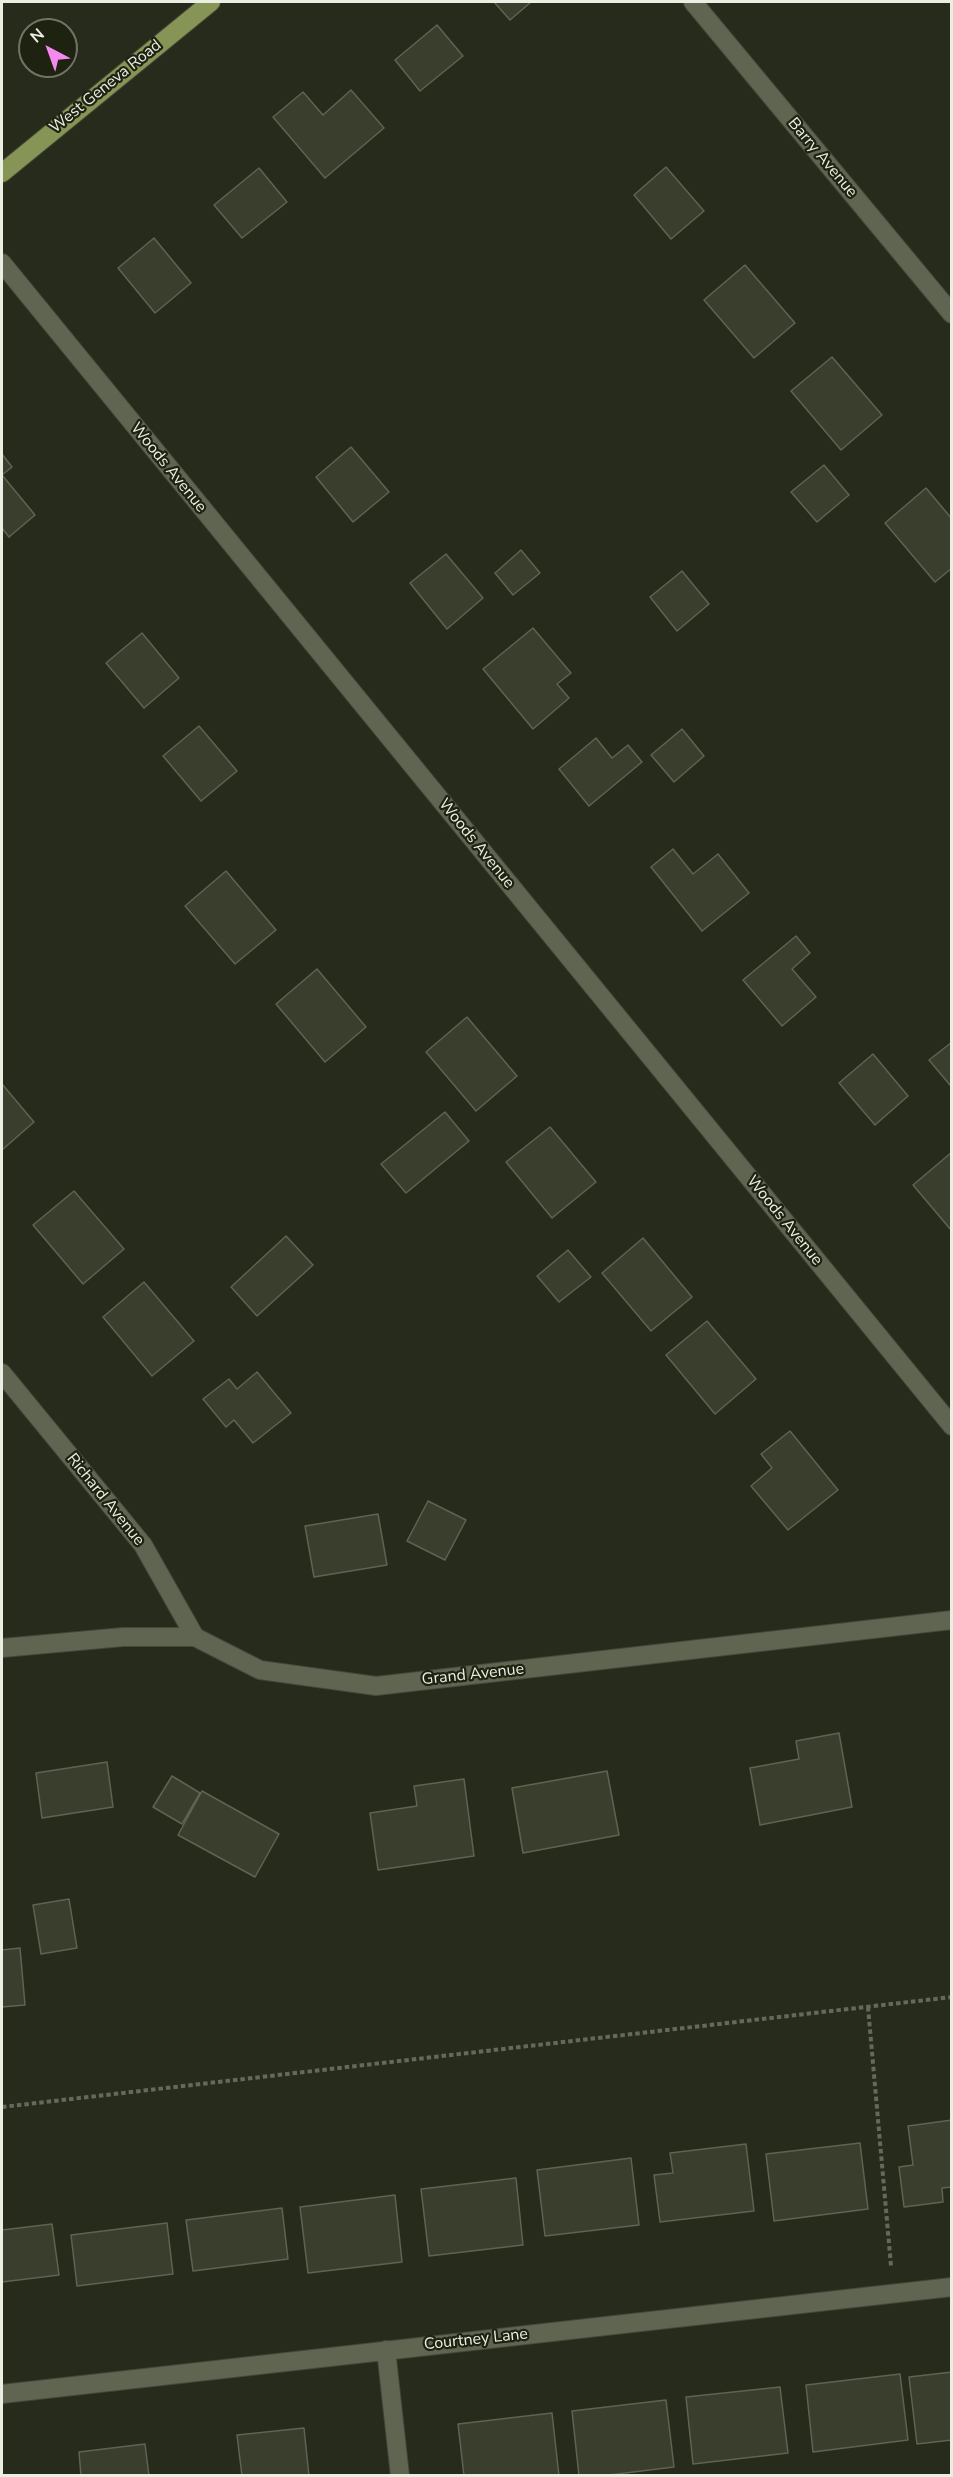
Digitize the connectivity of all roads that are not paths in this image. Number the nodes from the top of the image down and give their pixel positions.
1 (211, 2) edge
2 (693, 2) edge
3 (2, 173) edge
4 (2, 263) edge
5 (951, 314) edge
6 (2, 1372) edge
7 (951, 1425) edge
8 (951, 1620) edge
9 (195, 1637) junction
10 (2, 1648) edge
11 (951, 2287) edge
12 (386, 2350) junction
13 (2, 2394) edge
14 (400, 2475) edge

1 - 3 main road, West Geneva Road
2 - 5 street, Barry Avenue
4 - 7 street, Woods Avenue
6 - 9 street, Richard Avenue
8 - 9 street, Grand Avenue
9 - 10 street, Grand Avenue
11 - 12 street, Courtney Lane
12 - 13 street, Courtney Lane
12 - 14 street

